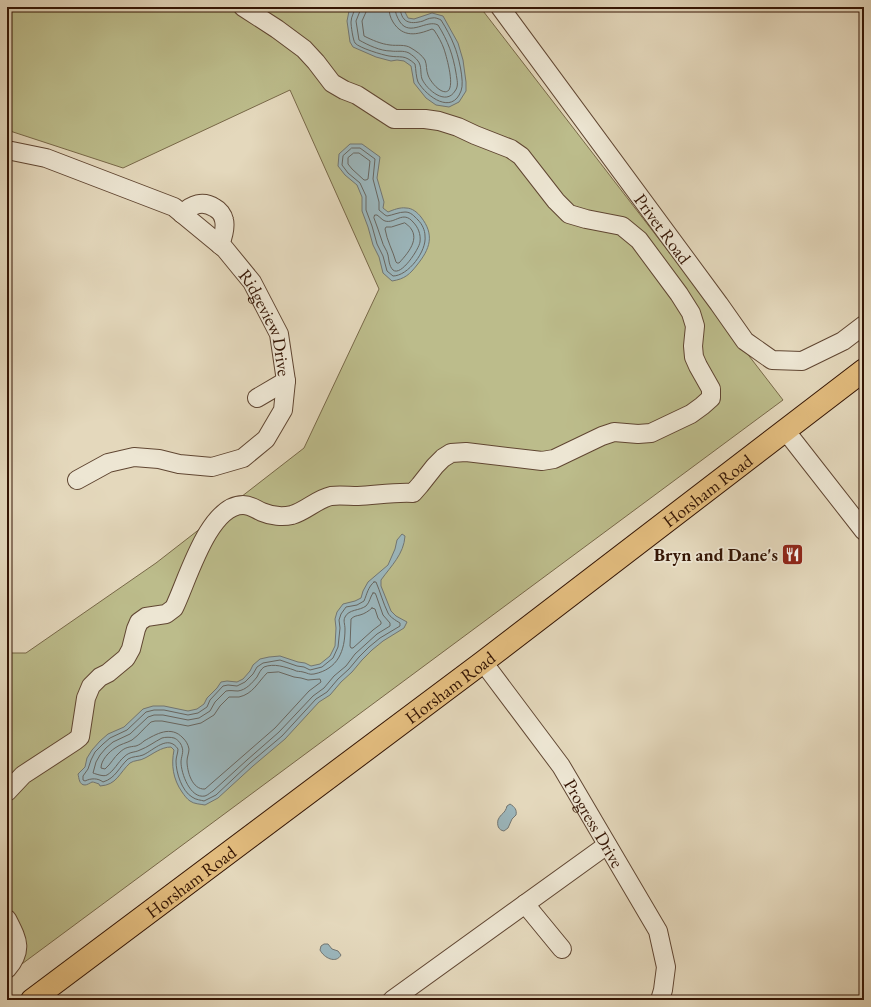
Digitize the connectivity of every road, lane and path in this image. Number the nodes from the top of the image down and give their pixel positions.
1 (243, 7) edge
2 (500, 7) edge
3 (7, 150) edge
4 (182, 214) junction
5 (220, 244) junction
6 (864, 325) edge
7 (864, 370) edge
8 (286, 381) junction
9 (257, 398) dead end
10 (785, 430) junction
11 (76, 480) dead end
12 (864, 531) edge
13 (483, 662) junction
14 (7, 792) edge
15 (607, 845) junction
16 (525, 904) junction
17 (7, 919) edge
18 (562, 949) dead end
19 (7, 969) edge
20 (32, 1000) edge
21 (392, 1000) edge
22 (660, 1000) edge

1 - 14 street
2 - 6 street, Privet Road
3 - 4 street, Ridgeview Drive
4 - 5 street, Ridgeview Drive
4 - 5 street
5 - 8 street, Ridgeview Drive
7 - 10 main road, Horsham Road
8 - 9 street
8 - 11 street, Ridgeview Drive
10 - 12 street
10 - 13 main road, Horsham Road
13 - 15 street, Progress Drive
13 - 20 main road, Horsham Road
15 - 16 street
15 - 22 street, Progress Drive
16 - 18 street
16 - 21 street
17 - 19 street

